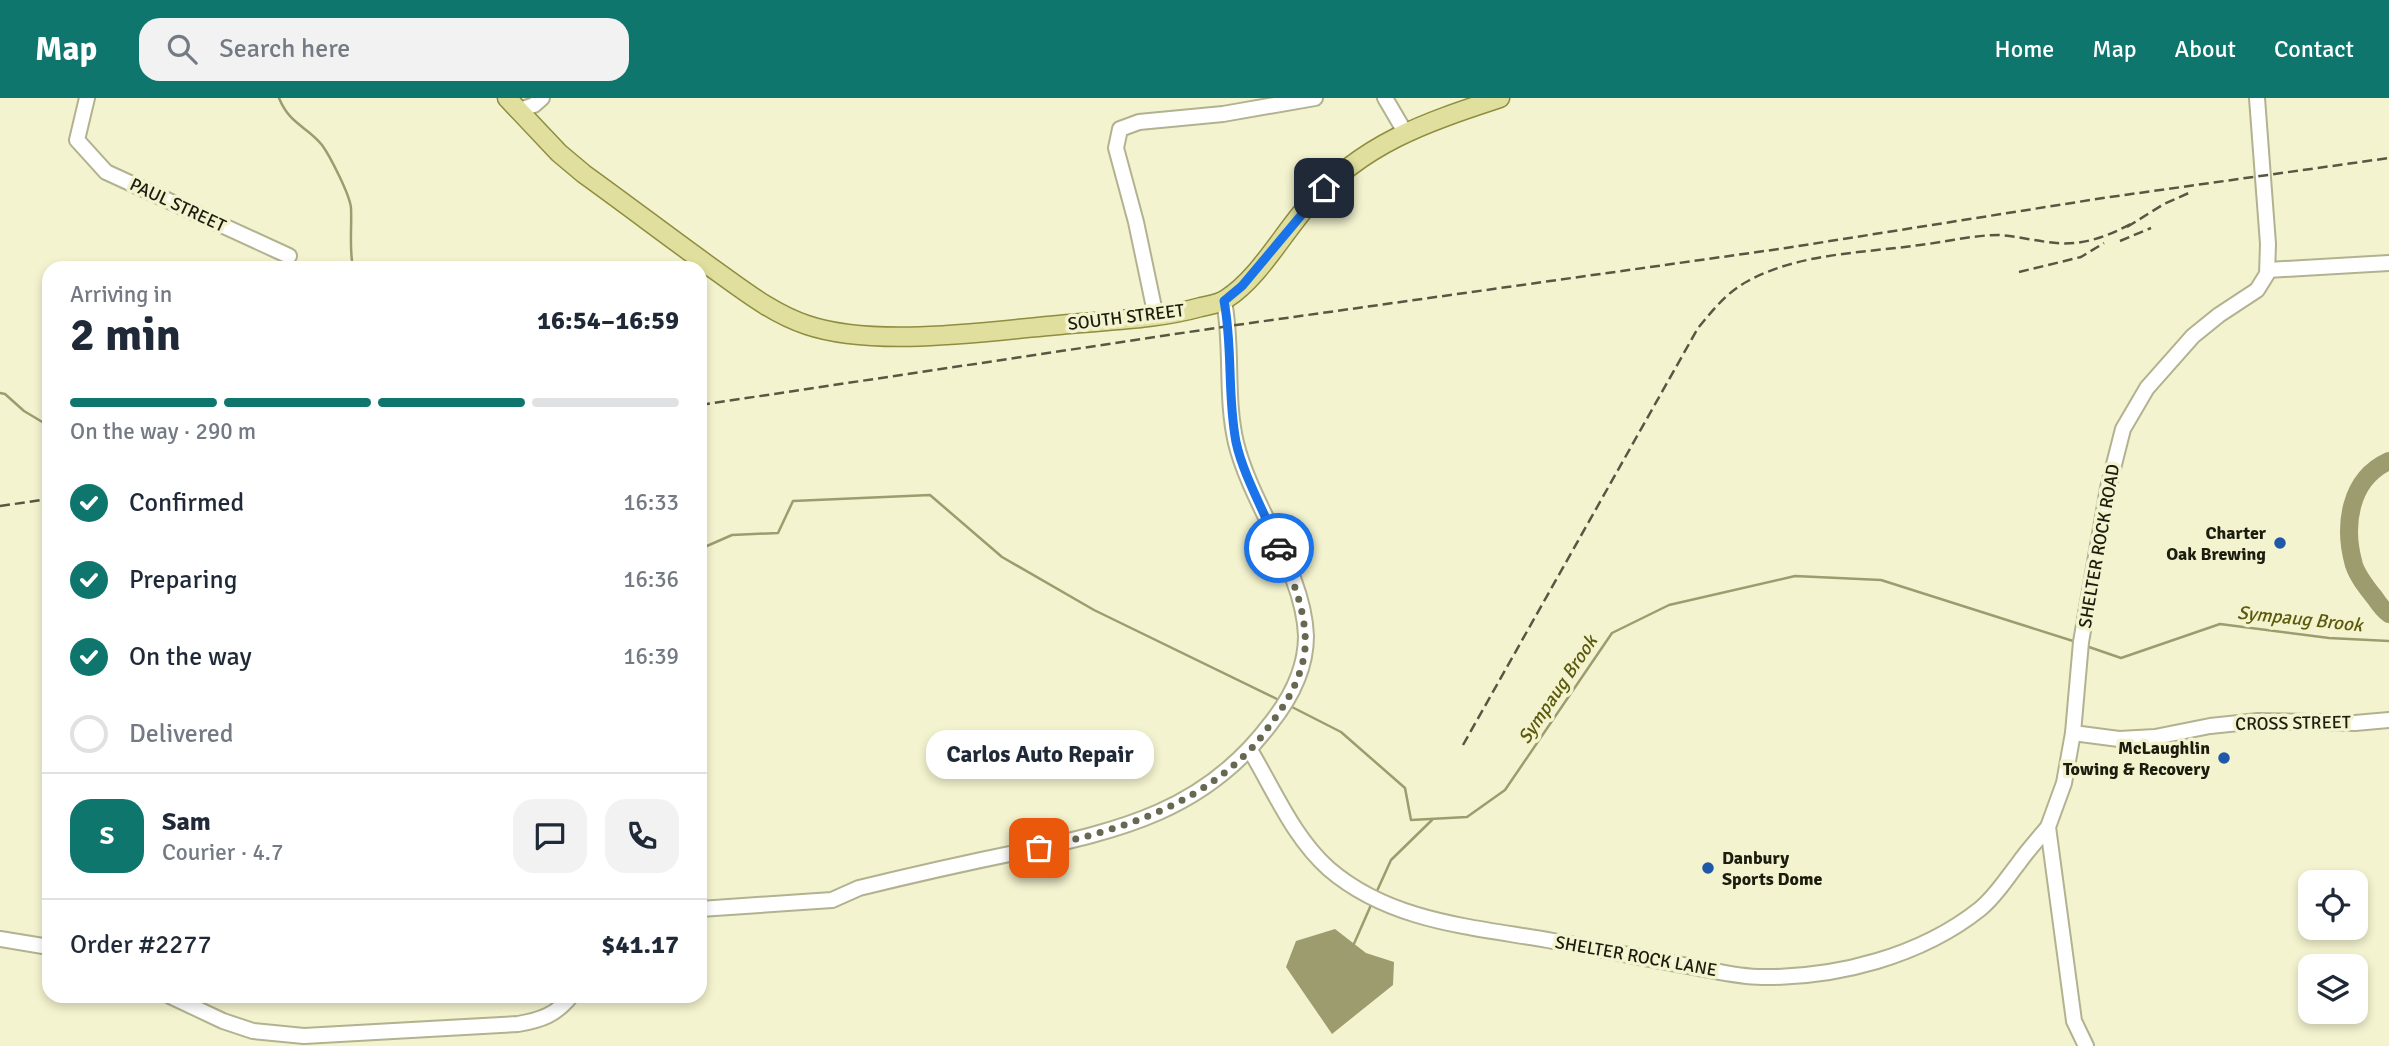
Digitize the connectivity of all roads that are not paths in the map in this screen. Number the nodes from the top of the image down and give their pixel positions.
1 (86, 98) edge
2 (542, 98) edge
3 (1315, 98) edge
4 (1385, 98) edge
5 (1500, 98) edge
6 (2257, 98) edge
7 (515, 102) edge
8 (1405, 132) junction
9 (289, 256) dead end
10 (704, 261) edge
11 (707, 264) edge
12 (2389, 264) edge
13 (2268, 270) junction
14 (1224, 301) junction
15 (1156, 317) junction
16 (2389, 720) edge
17 (2073, 733) junction
18 (1250, 750) junction
19 (2048, 827) junction
20 (707, 909) edge
21 (0, 939) edge
22 (42, 946) edge
23 (185, 1003) edge
24 (566, 1003) edge
25 (252, 1039) edge
26 (2086, 1046) edge

1 - 9 street, PAUL STREET
2 - 7 street
3 - 15 street
4 - 8 street
5 - 8 main road, SOUTH STREET
6 - 13 street
7 - 10 main road, SOUTH STREET
8 - 14 main road, SOUTH STREET
11 - 15 main road, SOUTH STREET
12 - 13 street
13 - 17 street, SHELTER ROCK ROAD
14 - 15 main road, SOUTH STREET
14 - 18 street
16 - 17 street, CROSS STREET
17 - 19 street, SHELTER ROCK ROAD
18 - 19 street, SHELTER ROCK LANE
18 - 20 street
19 - 26 street, SHELTER ROCK ROAD
21 - 22 street
23 - 25 street
24 - 25 street

